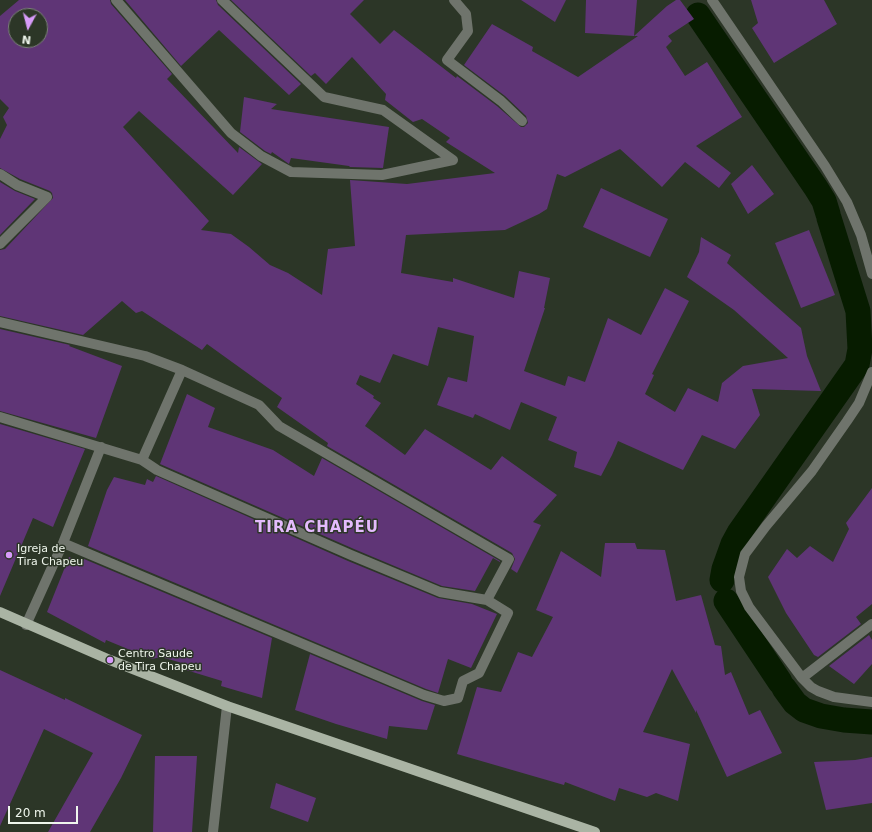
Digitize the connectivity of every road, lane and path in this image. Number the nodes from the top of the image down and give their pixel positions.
1 (116, 0) edge
2 (222, 0) edge
3 (454, 0) edge
4 (712, 0) edge
5 (522, 121) dead end
6 (0, 174) edge
7 (0, 244) edge
8 (872, 274) edge
9 (0, 322) edge
10 (182, 370) junction
11 (872, 372) edge
12 (0, 417) edge
13 (100, 447) junction
14 (142, 460) junction
15 (63, 543) junction
16 (487, 600) junction
17 (0, 612) edge
18 (26, 624) junction
19 (872, 624) edge
20 (802, 678) junction
21 (872, 702) edge
22 (227, 706) junction
23 (213, 832) edge
24 (595, 832) edge

1 - 2 street
3 - 5 street
4 - 8 street
6 - 7 street
9 - 10 street
10 - 14 street
10 - 16 street
11 - 20 street
12 - 13 street
13 - 14 street
13 - 15 street
14 - 16 street
15 - 16 street
15 - 18 street
17 - 18 main road
18 - 22 main road
19 - 20 street
20 - 21 street
22 - 23 street
22 - 24 main road

